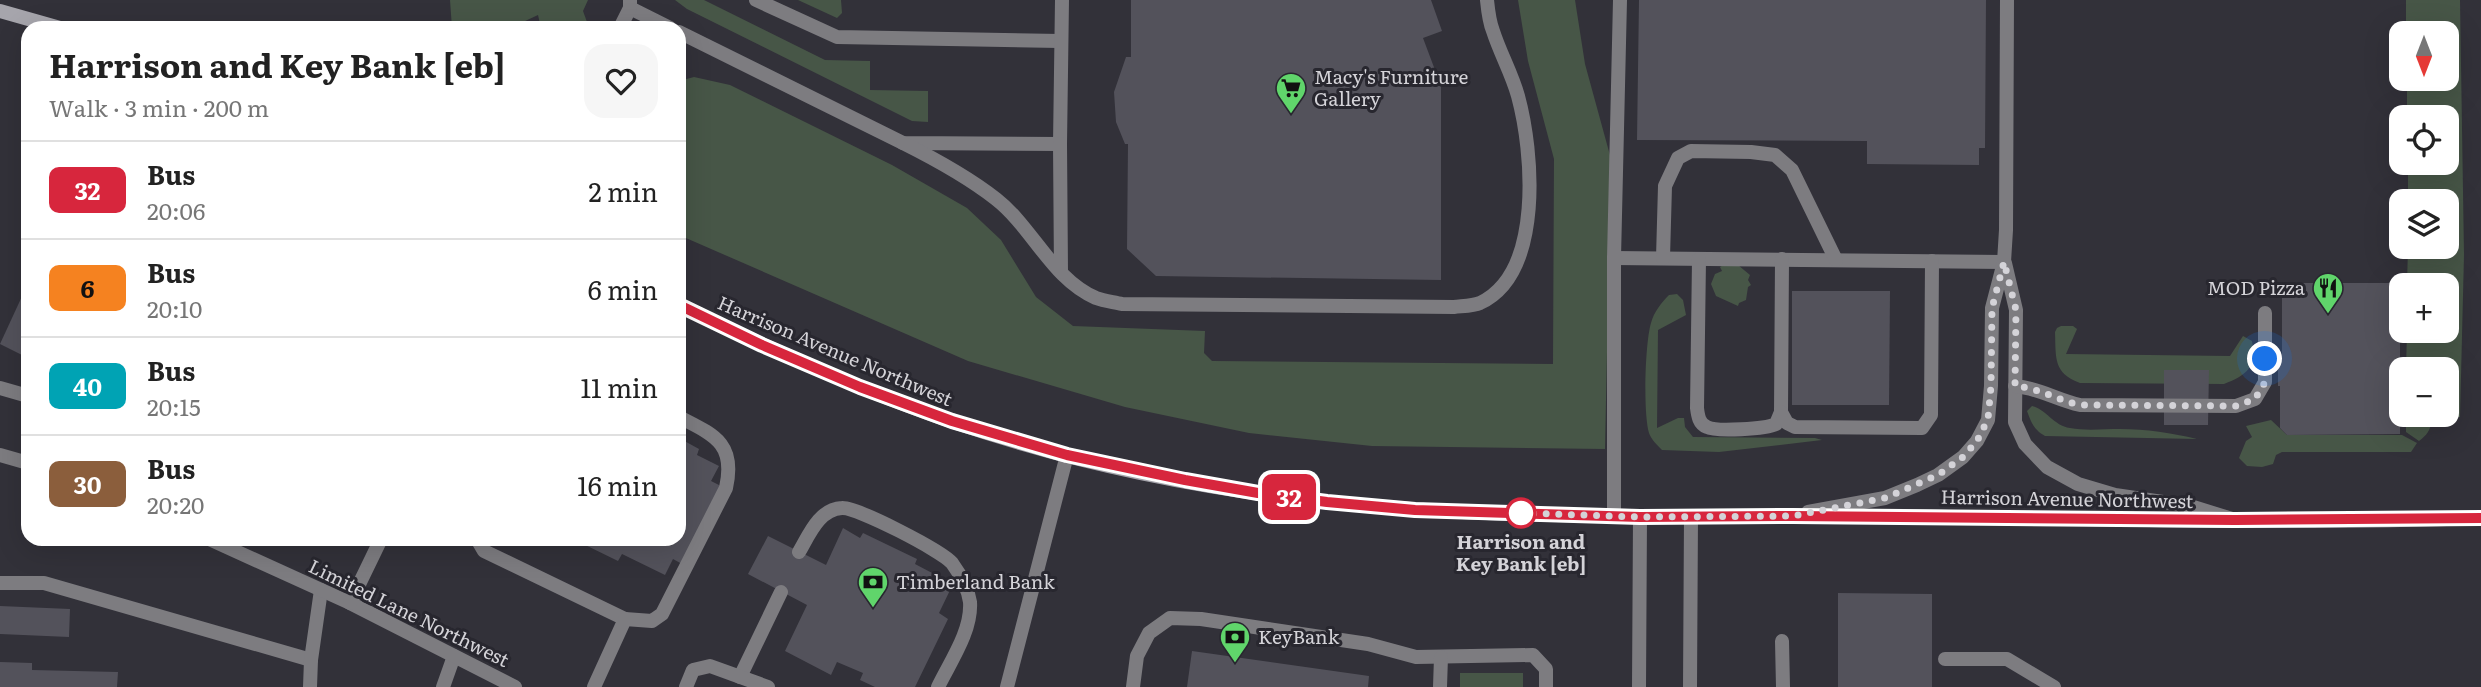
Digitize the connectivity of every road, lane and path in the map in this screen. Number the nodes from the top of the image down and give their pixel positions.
1 (756, 0) edge
2 (1062, 0) edge
3 (1487, 0) edge
4 (1620, 0) edge
5 (2007, 0) edge
6 (630, 4) edge
7 (0, 11) edge
8 (35, 21) edge
9 (623, 21) edge
10 (658, 21) edge
11 (686, 35) edge
12 (1060, 41) junction
13 (903, 143) junction
14 (1060, 144) junction
15 (1614, 258) junction
16 (1663, 258) junction
17 (1699, 259) junction
18 (1782, 259) junction
19 (1836, 260) junction
20 (1932, 261) junction
21 (2004, 262) junction
22 (1061, 272) junction
23 (686, 308) edge
24 (2265, 313) dead end
25 (2015, 386) junction
26 (0, 388) edge
27 (21, 394) edge
28 (1781, 412) junction
29 (686, 420) edge
30 (0, 455) edge
31 (1067, 455) junction
32 (21, 461) edge
33 (1614, 515) junction
34 (1691, 516) junction
35 (1793, 516) junction
36 (1640, 517) junction
37 (2481, 518) edge
38 (2235, 520) junction
39 (224, 546) edge
40 (378, 546) edge
41 (481, 546) edge
42 (799, 552) dead end
43 (0, 583) edge
44 (321, 590) junction
45 (781, 592) dead end
46 (350, 603) junction
47 (625, 619) junction
48 (1782, 641) dead end
49 (454, 656) junction
50 (1441, 657) junction
51 (1945, 659) dead end
52 (311, 660) junction
53 (740, 677) junction
54 (2035, 683) edge
55 (310, 687) edge
56 (443, 687) edge
57 (515, 687) edge
58 (594, 687) edge
59 (686, 687) edge
60 (768, 687) edge
61 (937, 687) edge
62 (1007, 687) edge
63 (1133, 687) edge
64 (1440, 687) edge
65 (1546, 687) edge
66 (1639, 687) edge
67 (1690, 687) edge
68 (1783, 687) edge
69 (2054, 687) edge

1 - 12 street
2 - 12 street
3 - 22 street
4 - 15 street
5 - 21 street
6 - 9 street
6 - 10 street
7 - 8 main road
11 - 13 street
12 - 14 street
13 - 14 street
13 - 22 street
14 - 22 street
15 - 16 street
15 - 33 street
16 - 17 street
16 - 19 street
17 - 18 street
17 - 28 street
18 - 19 street
18 - 28 street
19 - 20 street
20 - 21 street
20 - 28 street
21 - 25 street
21 - 35 street
23 - 31 main road, Harrison Avenue Northwest
24 - 25 street
25 - 38 street
26 - 27 street
29 - 47 street
30 - 32 street
31 - 33 main road, Harrison Avenue Northwest
31 - 62 street
33 - 36 main road, Harrison Avenue Northwest
34 - 35 main road, Harrison Avenue Northwest
34 - 36 main road, Harrison Avenue Northwest
34 - 67 street
35 - 38 main road, Harrison Avenue Northwest
36 - 66 street
37 - 38 main road, Harrison Avenue Northwest
39 - 44 street, Limited Lane Northwest
40 - 46 street
41 - 47 street
42 - 61 street
43 - 52 street
44 - 46 street, Limited Lane Northwest
44 - 52 street
45 - 53 street
46 - 49 street, Limited Lane Northwest
47 - 58 street
48 - 68 street
49 - 56 street
49 - 57 street, Limited Lane Northwest
50 - 63 street
50 - 64 street
50 - 65 street
51 - 54 street
52 - 55 street
53 - 59 street
53 - 60 street
54 - 69 street

